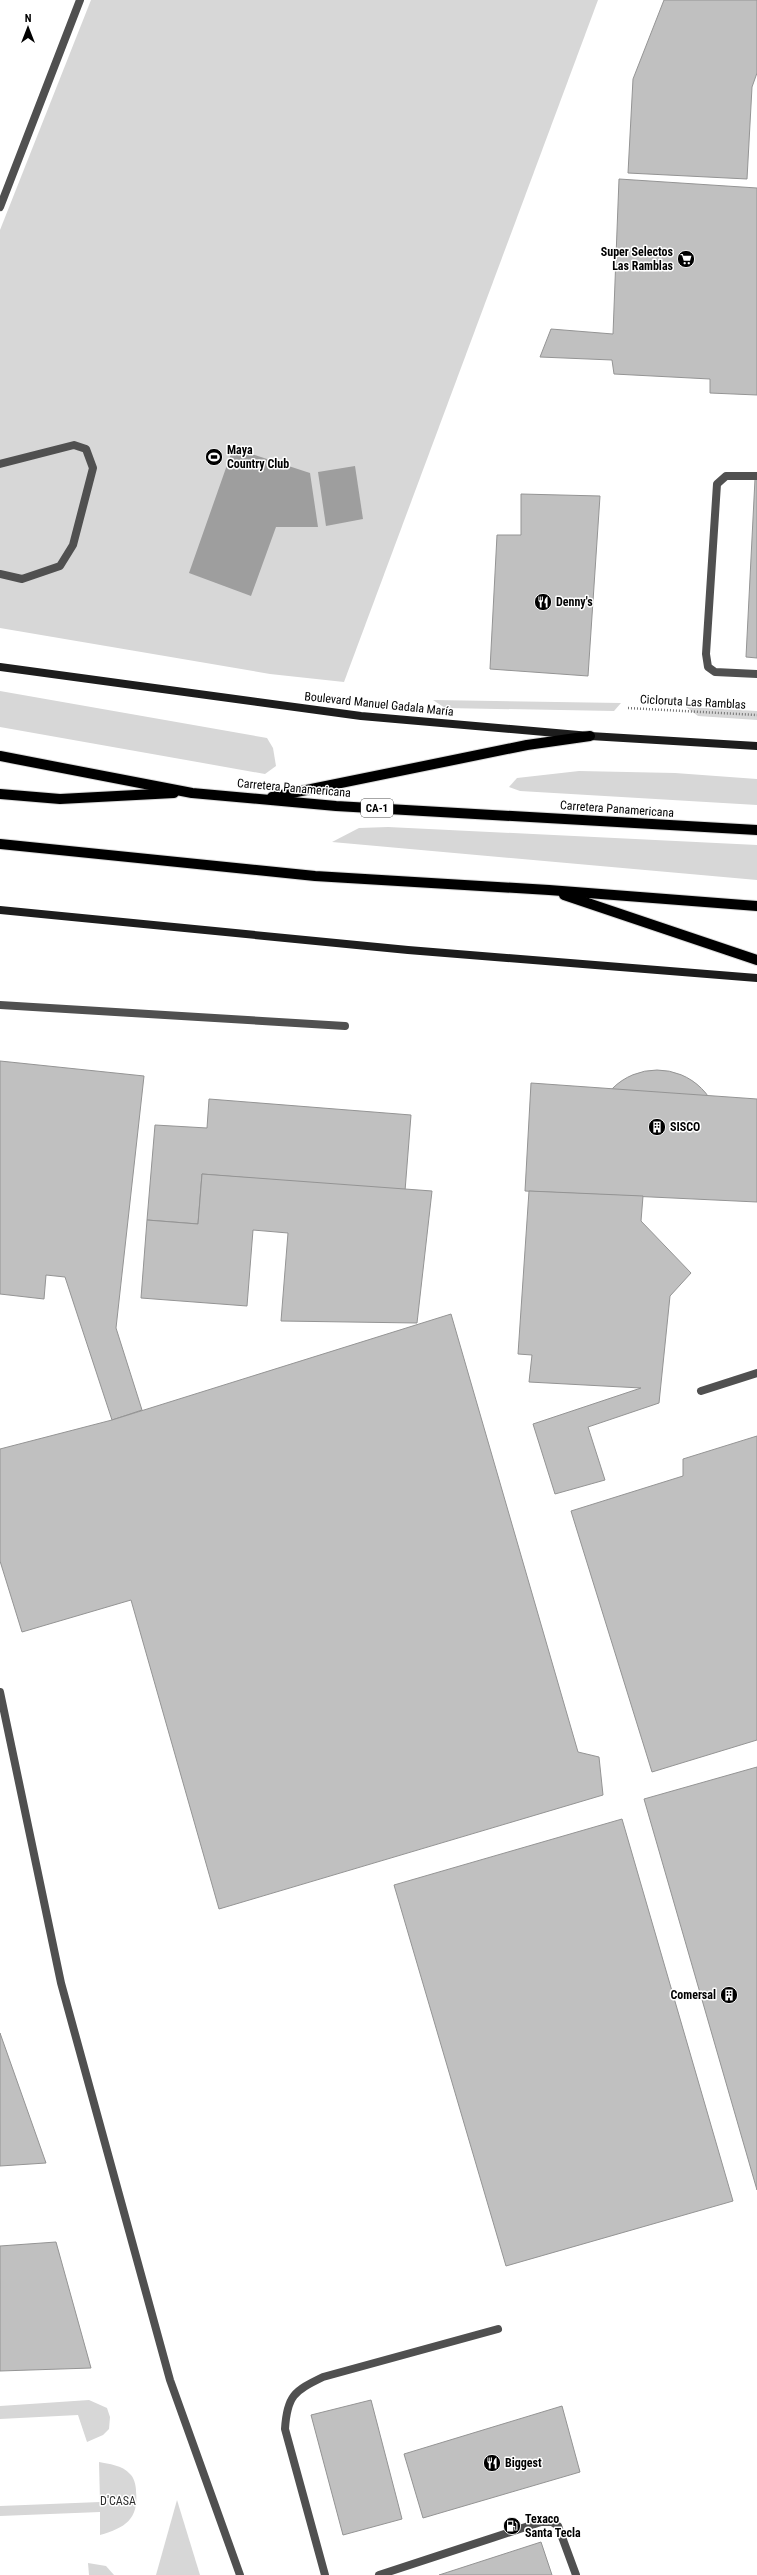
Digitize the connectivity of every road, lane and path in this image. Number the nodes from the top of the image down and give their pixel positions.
1 (80, 0) edge
2 (0, 207) edge
3 (0, 464) edge
4 (757, 476) edge
5 (0, 574) edge
6 (0, 667) edge
7 (757, 674) edge
8 (628, 708) dead end
9 (757, 714) edge
10 (590, 736) junction
11 (757, 746) edge
12 (0, 756) edge
13 (192, 793) junction
14 (0, 794) edge
15 (262, 799) junction
16 (757, 830) edge
17 (0, 844) edge
18 (549, 890) junction
19 (757, 906) edge
20 (0, 910) edge
21 (757, 960) edge
22 (757, 978) edge
23 (0, 1005) edge
24 (344, 1026) dead end
25 (757, 1373) edge
26 (701, 1391) dead end
27 (0, 1692) edge
28 (498, 2329) dead end
29 (240, 2575) edge
30 (325, 2575) edge
31 (379, 2575) edge
32 (576, 2575) edge

1 - 2 street
3 - 5 street
4 - 7 street
6 - 10 street, Boulevard Manuel Gadala María
8 - 9 path, Cicloruta Las Ramblas
10 - 11 street, Boulevard Manuel Gadala María
10 - 15 main road
12 - 13 main road, Carretera Panamericana / CA-1
13 - 14 main road
13 - 15 main road, Carretera Panamericana / CA-1
15 - 16 main road, Carretera Panamericana / CA-1
17 - 18 main road
18 - 19 main road
18 - 21 main road
20 - 22 street
23 - 24 street
25 - 26 street
27 - 29 street
28 - 30 street
31 - 32 street

